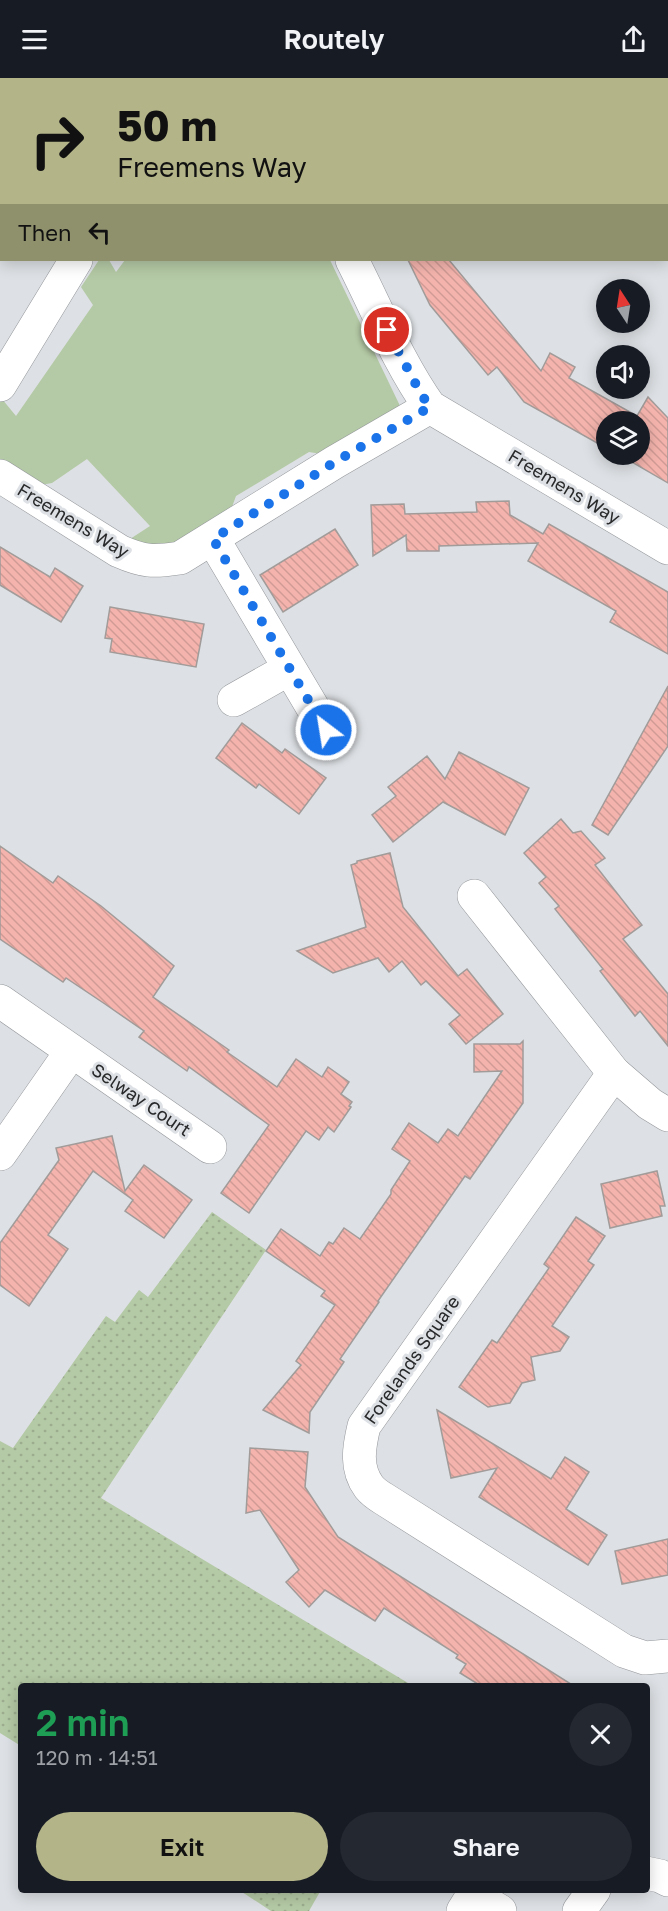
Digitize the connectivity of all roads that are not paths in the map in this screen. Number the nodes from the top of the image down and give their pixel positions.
1 (75, 261) edge
2 (353, 261) edge
3 (0, 385) edge
4 (430, 407) junction
5 (0, 477) edge
6 (213, 539) junction
7 (668, 548) edge
8 (289, 669) junction
9 (234, 700) dead end
10 (326, 730) dead end
11 (474, 896) dead end
12 (0, 1001) edge
13 (71, 1052) junction
14 (614, 1073) junction
15 (668, 1115) edge
16 (210, 1147) dead end
17 (0, 1154) edge
18 (668, 1656) edge
19 (650, 1874) edge
20 (668, 1880) edge
21 (592, 1893) edge
22 (579, 1911) edge

1 - 3 street
2 - 4 street, Freemens Way
4 - 6 street, Freemens Way
4 - 7 street, Freemens Way
5 - 6 street, Freemens Way
6 - 8 street
8 - 9 street
8 - 10 street
11 - 14 street
12 - 13 street, Selway Court
13 - 16 street, Selway Court
13 - 17 street
14 - 15 street
14 - 18 street, Forelands Square
19 - 20 street
21 - 22 street

